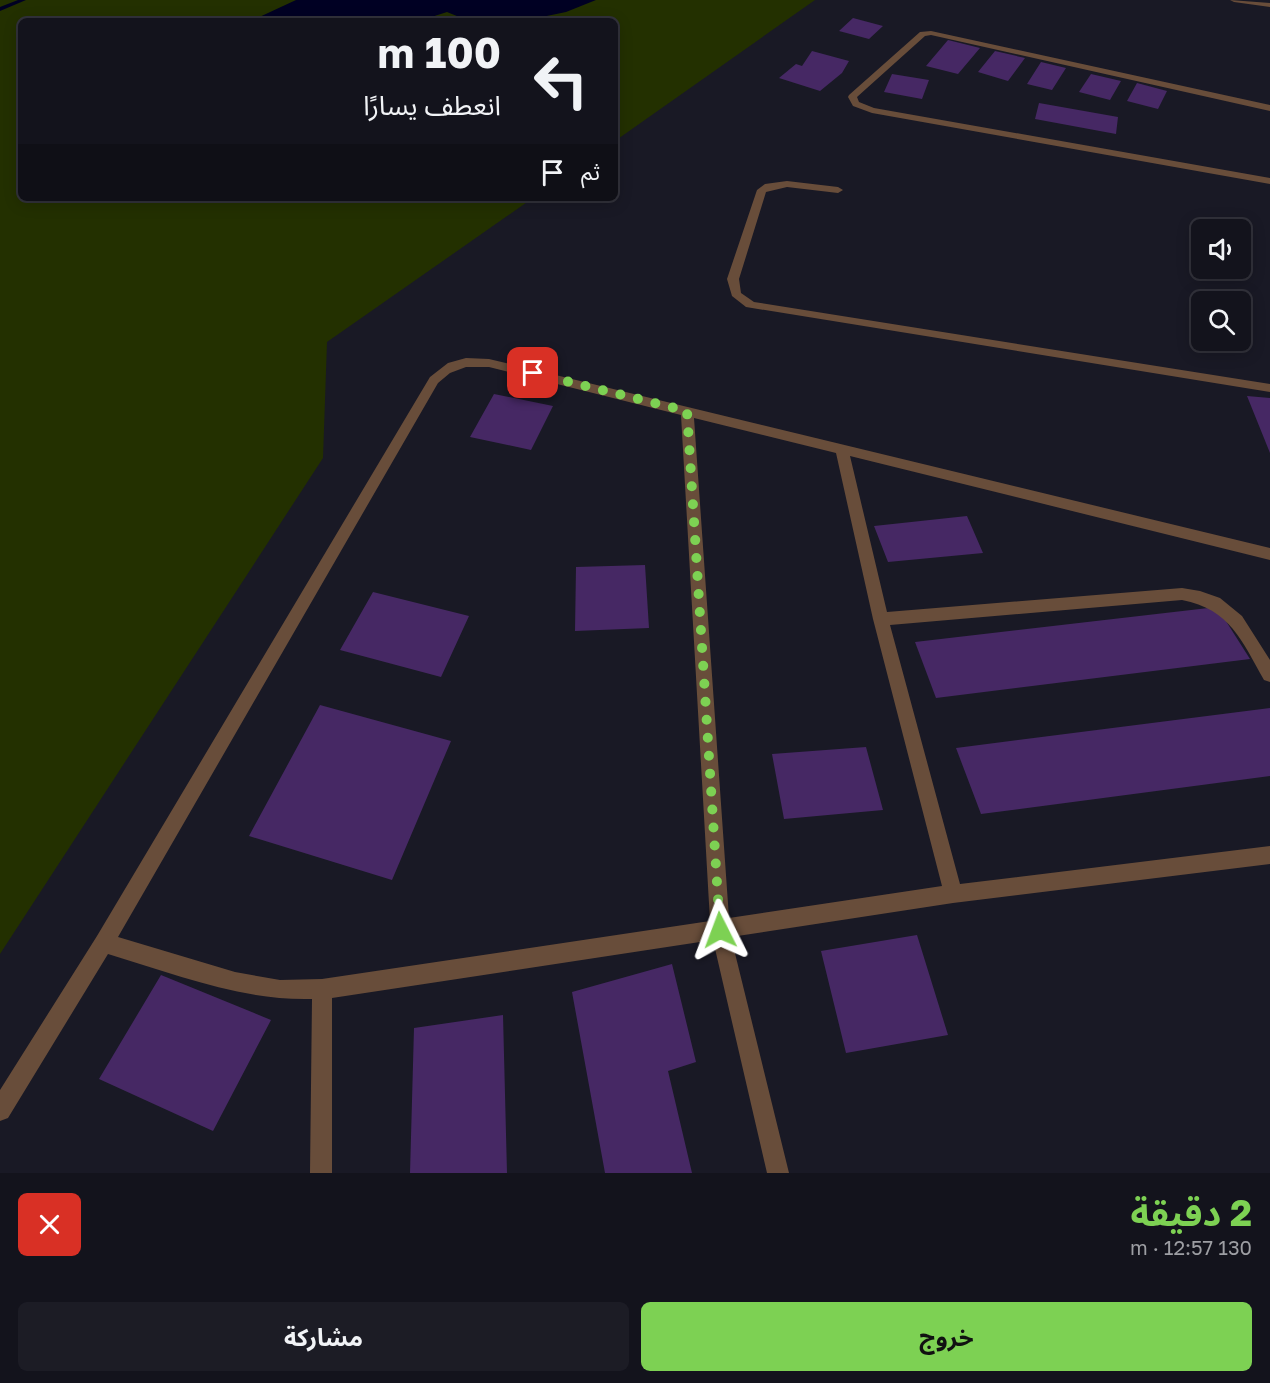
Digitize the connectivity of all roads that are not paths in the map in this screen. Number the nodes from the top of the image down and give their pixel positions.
1 (1234, 0) edge
2 (1270, 5) edge
3 (1270, 108) edge
4 (1270, 181) edge
5 (838, 190) dead end
6 (1270, 388) edge
7 (687, 411) junction
8 (842, 449) junction
9 (1270, 554) edge
10 (881, 619) junction
11 (1270, 675) edge
12 (1270, 855) edge
13 (953, 894) junction
14 (720, 930) junction
15 (104, 943) junction
16 (322, 989) junction
17 (0, 1110) edge
18 (321, 1173) edge
19 (778, 1173) edge

1 - 2 street
3 - 4 street
5 - 6 street
7 - 8 street
7 - 14 street
7 - 15 street
8 - 9 street
8 - 10 street
10 - 11 street
10 - 13 street
12 - 13 street
13 - 14 street
14 - 16 street
14 - 19 street
15 - 16 street
15 - 17 street
16 - 18 street

